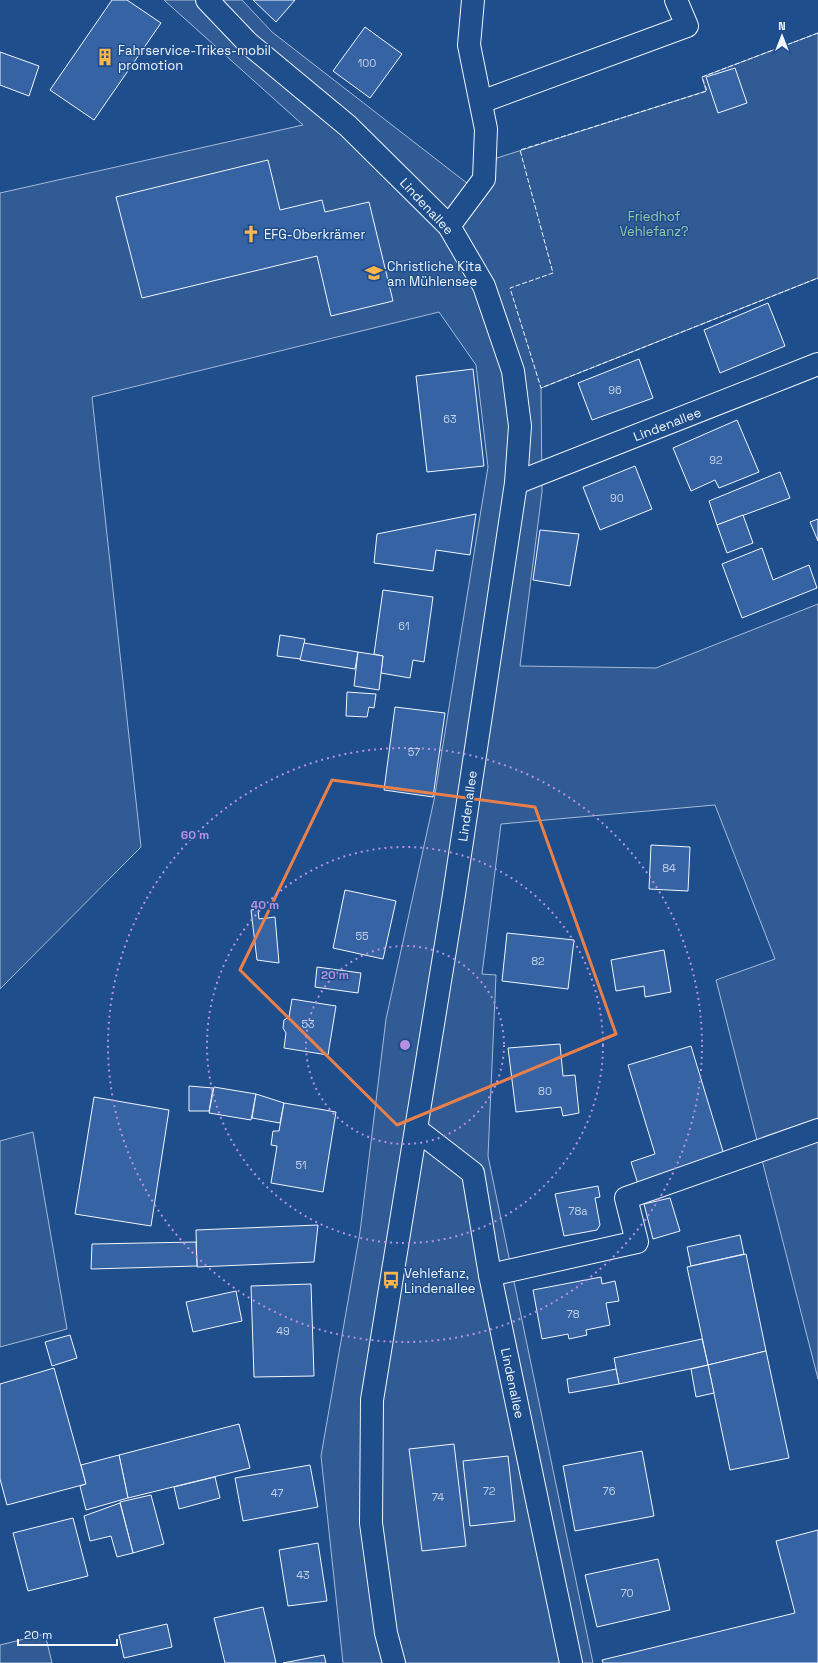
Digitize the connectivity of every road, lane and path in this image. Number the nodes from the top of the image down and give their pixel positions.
1 (207, 0) edge
2 (473, 0) edge
3 (676, 0) edge
4 (481, 102) junction
5 (449, 226) junction
6 (818, 364) edge
7 (516, 483) junction
8 (416, 1129) junction
9 (818, 1130) edge
10 (490, 1275) junction
11 (394, 1663) edge
12 (571, 1663) edge

1 - 5 main road, Lindenallee
2 - 4 main road
3 - 4 main road
4 - 5 main road
5 - 7 main road, Lindenallee
6 - 7 main road, Lindenallee
7 - 8 main road, Lindenallee
8 - 10 main road, Lindenallee
8 - 11 main road, Lindenallee
9 - 10 main road
10 - 12 main road, Lindenallee

